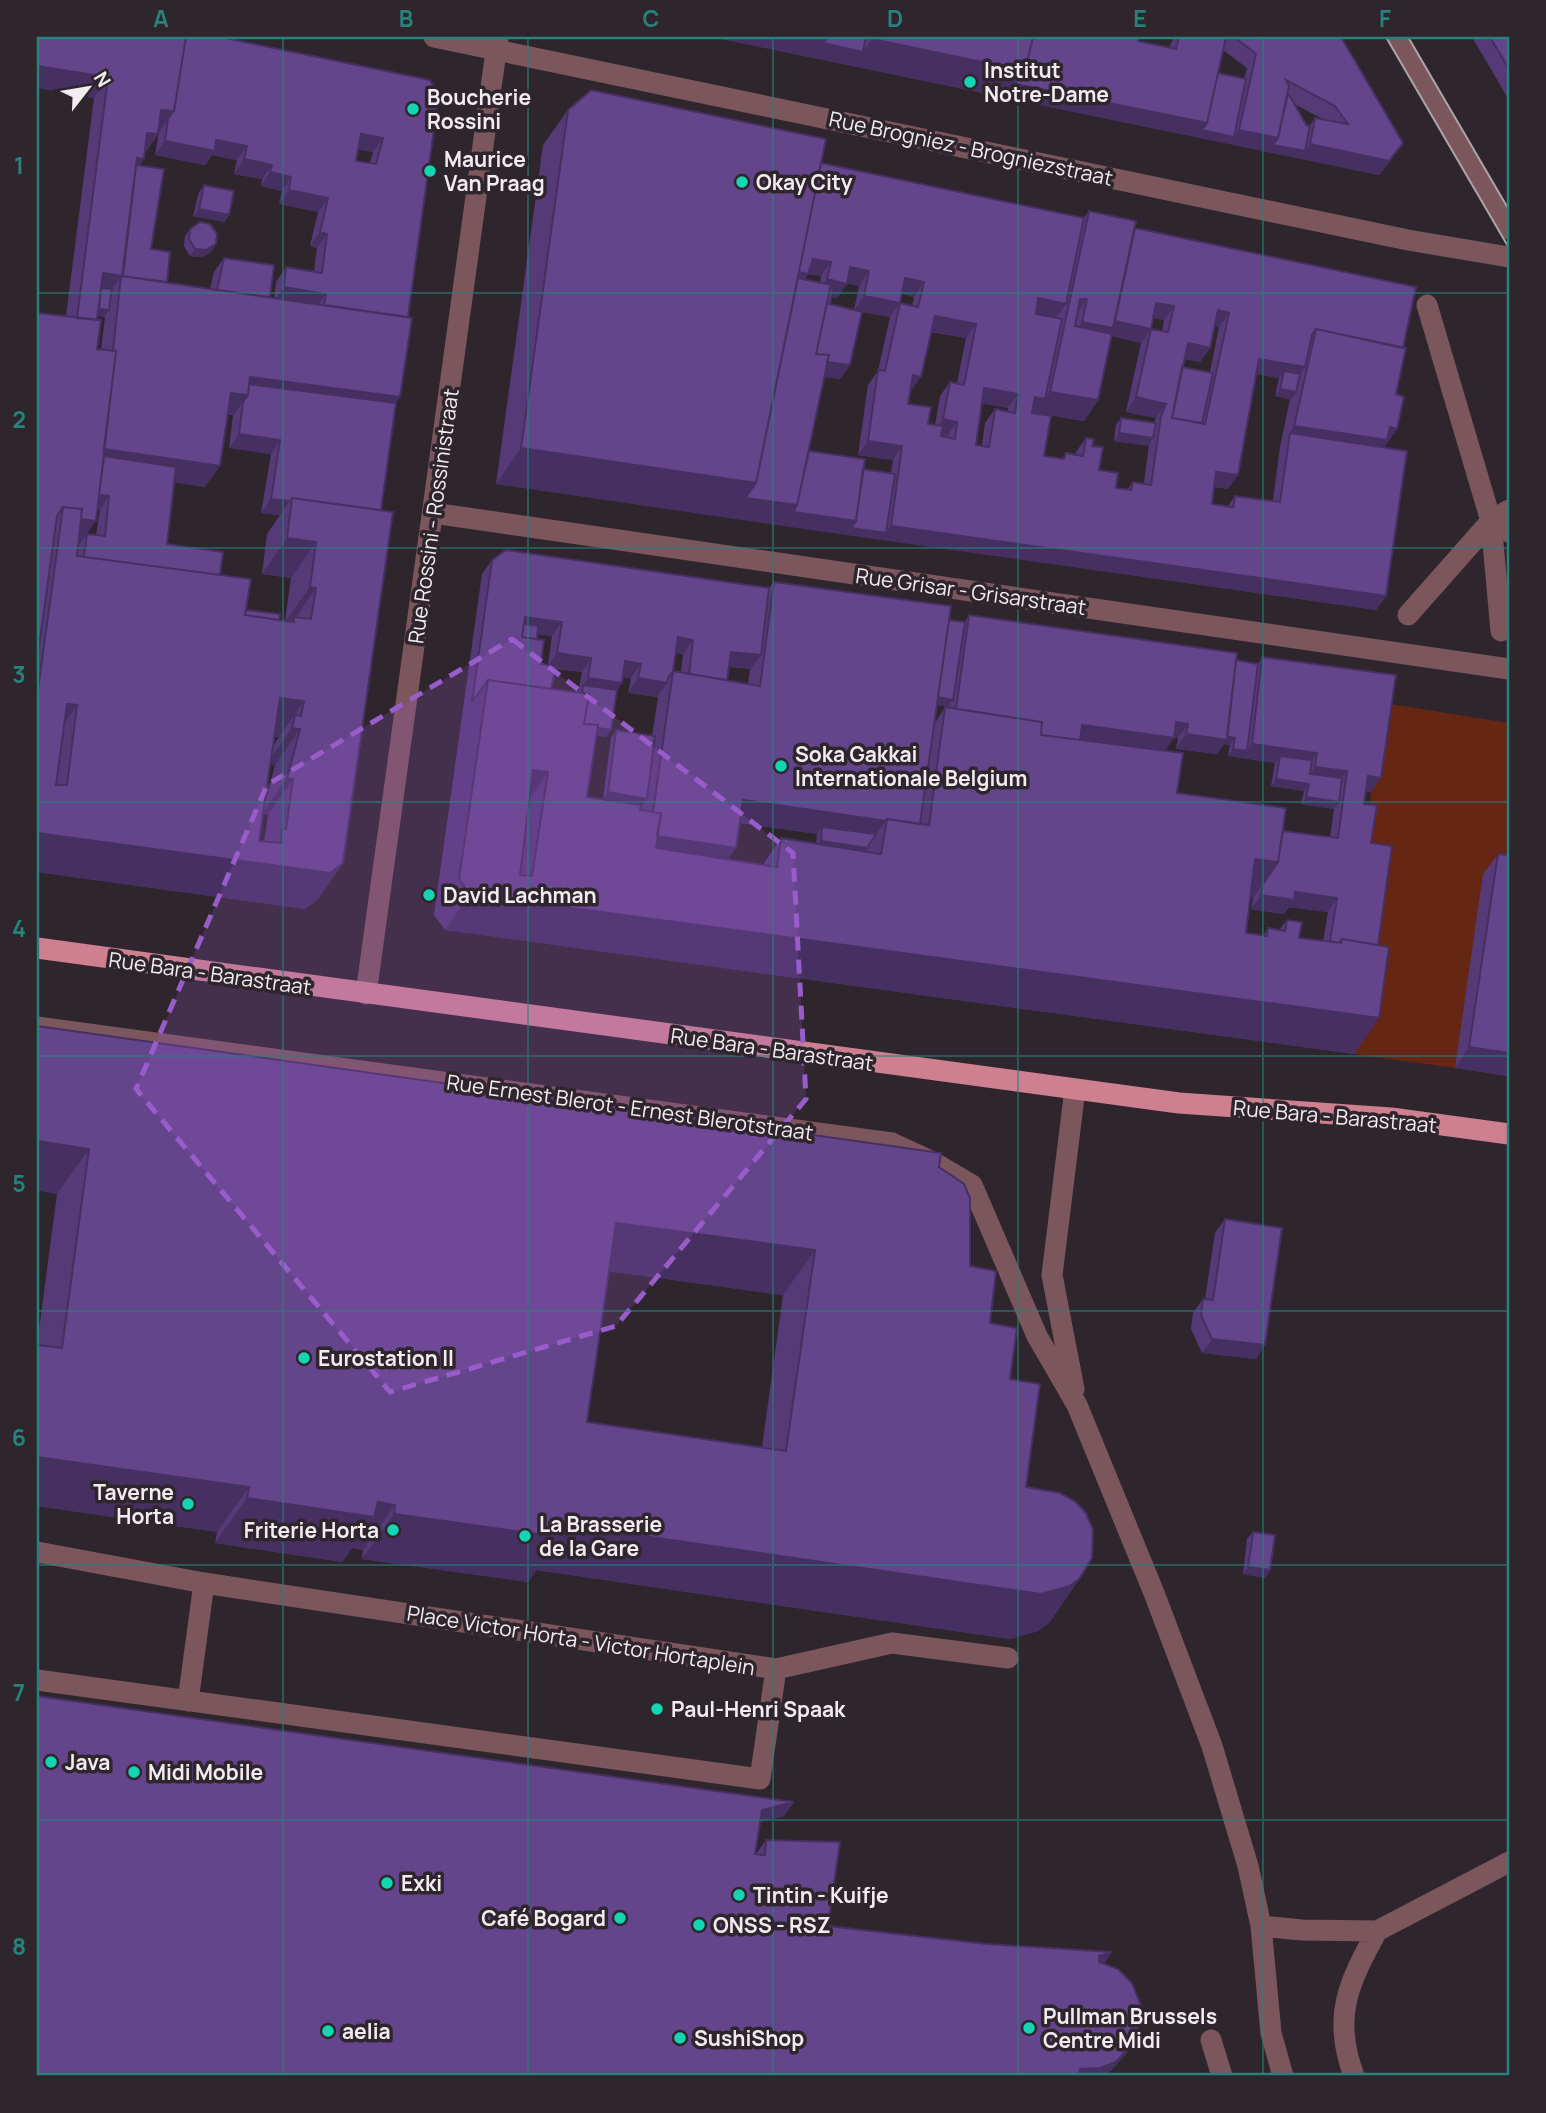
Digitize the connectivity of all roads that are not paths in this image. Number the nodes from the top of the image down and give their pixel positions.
1 (434, 37) edge
2 (1397, 37) edge
3 (498, 43) edge
4 (1509, 229) edge
5 (1509, 257) edge
6 (1427, 305) dead end
7 (433, 513) junction
8 (1500, 516) edge
9 (1509, 532) edge
10 (1408, 615) dead end
11 (1501, 631) dead end
12 (1509, 669) edge
13 (37, 948) edge
14 (366, 994) junction
15 (37, 1027) edge
16 (1075, 1089) junction
17 (1509, 1134) edge
18 (1077, 1405) junction
19 (37, 1552) edge
20 (204, 1583) junction
21 (1008, 1658) dead end
22 (776, 1669) junction
23 (37, 1680) edge
24 (188, 1701) junction
25 (689, 1770) junction
26 (685, 1791) edge
27 (1509, 1862) edge
28 (1261, 1926) junction
29 (1377, 1931) junction
30 (1211, 2040) dead end
31 (1222, 2076) edge
32 (1283, 2076) edge
33 (1354, 2076) edge

1 - 3 street, Rue Brogniez - Brogniezstraat
2 - 4 street
3 - 5 street, Rue Brogniez - Brogniezstraat
3 - 7 street, Rue Rossini - Rossinistraat
6 - 8 street
7 - 12 street, Rue Grisar - Grisarstraat
7 - 14 street, Rue Rossini - Rossinistraat
8 - 9 street
8 - 10 street
8 - 11 street
13 - 14 main road, Rue Bara - Barastraat
14 - 16 main road, Rue Bara - Barastraat
15 - 18 street, Rue Ernest Blerot - Ernest Blerotstraat
16 - 17 main road, Rue Bara - Barastraat
16 - 18 street, Rue Ernest Blerot - Ernest Blerotstraat
18 - 28 street, Rue Ernest Blerot - Ernest Blerotstraat
19 - 20 street, Place Victor Horta - Victor Hortaplein
20 - 22 street, Place Victor Horta - Victor Hortaplein
20 - 24 street
21 - 22 street
22 - 25 street, Place Victor Horta - Victor Hortaplein
23 - 24 street, Place Victor Horta - Victor Hortaplein
24 - 25 street, Place Victor Horta - Victor Hortaplein
25 - 26 street
27 - 29 street
28 - 29 street
28 - 32 street, Rue Ernest Blerot - Ernest Blerotstraat
29 - 33 street
30 - 31 street

